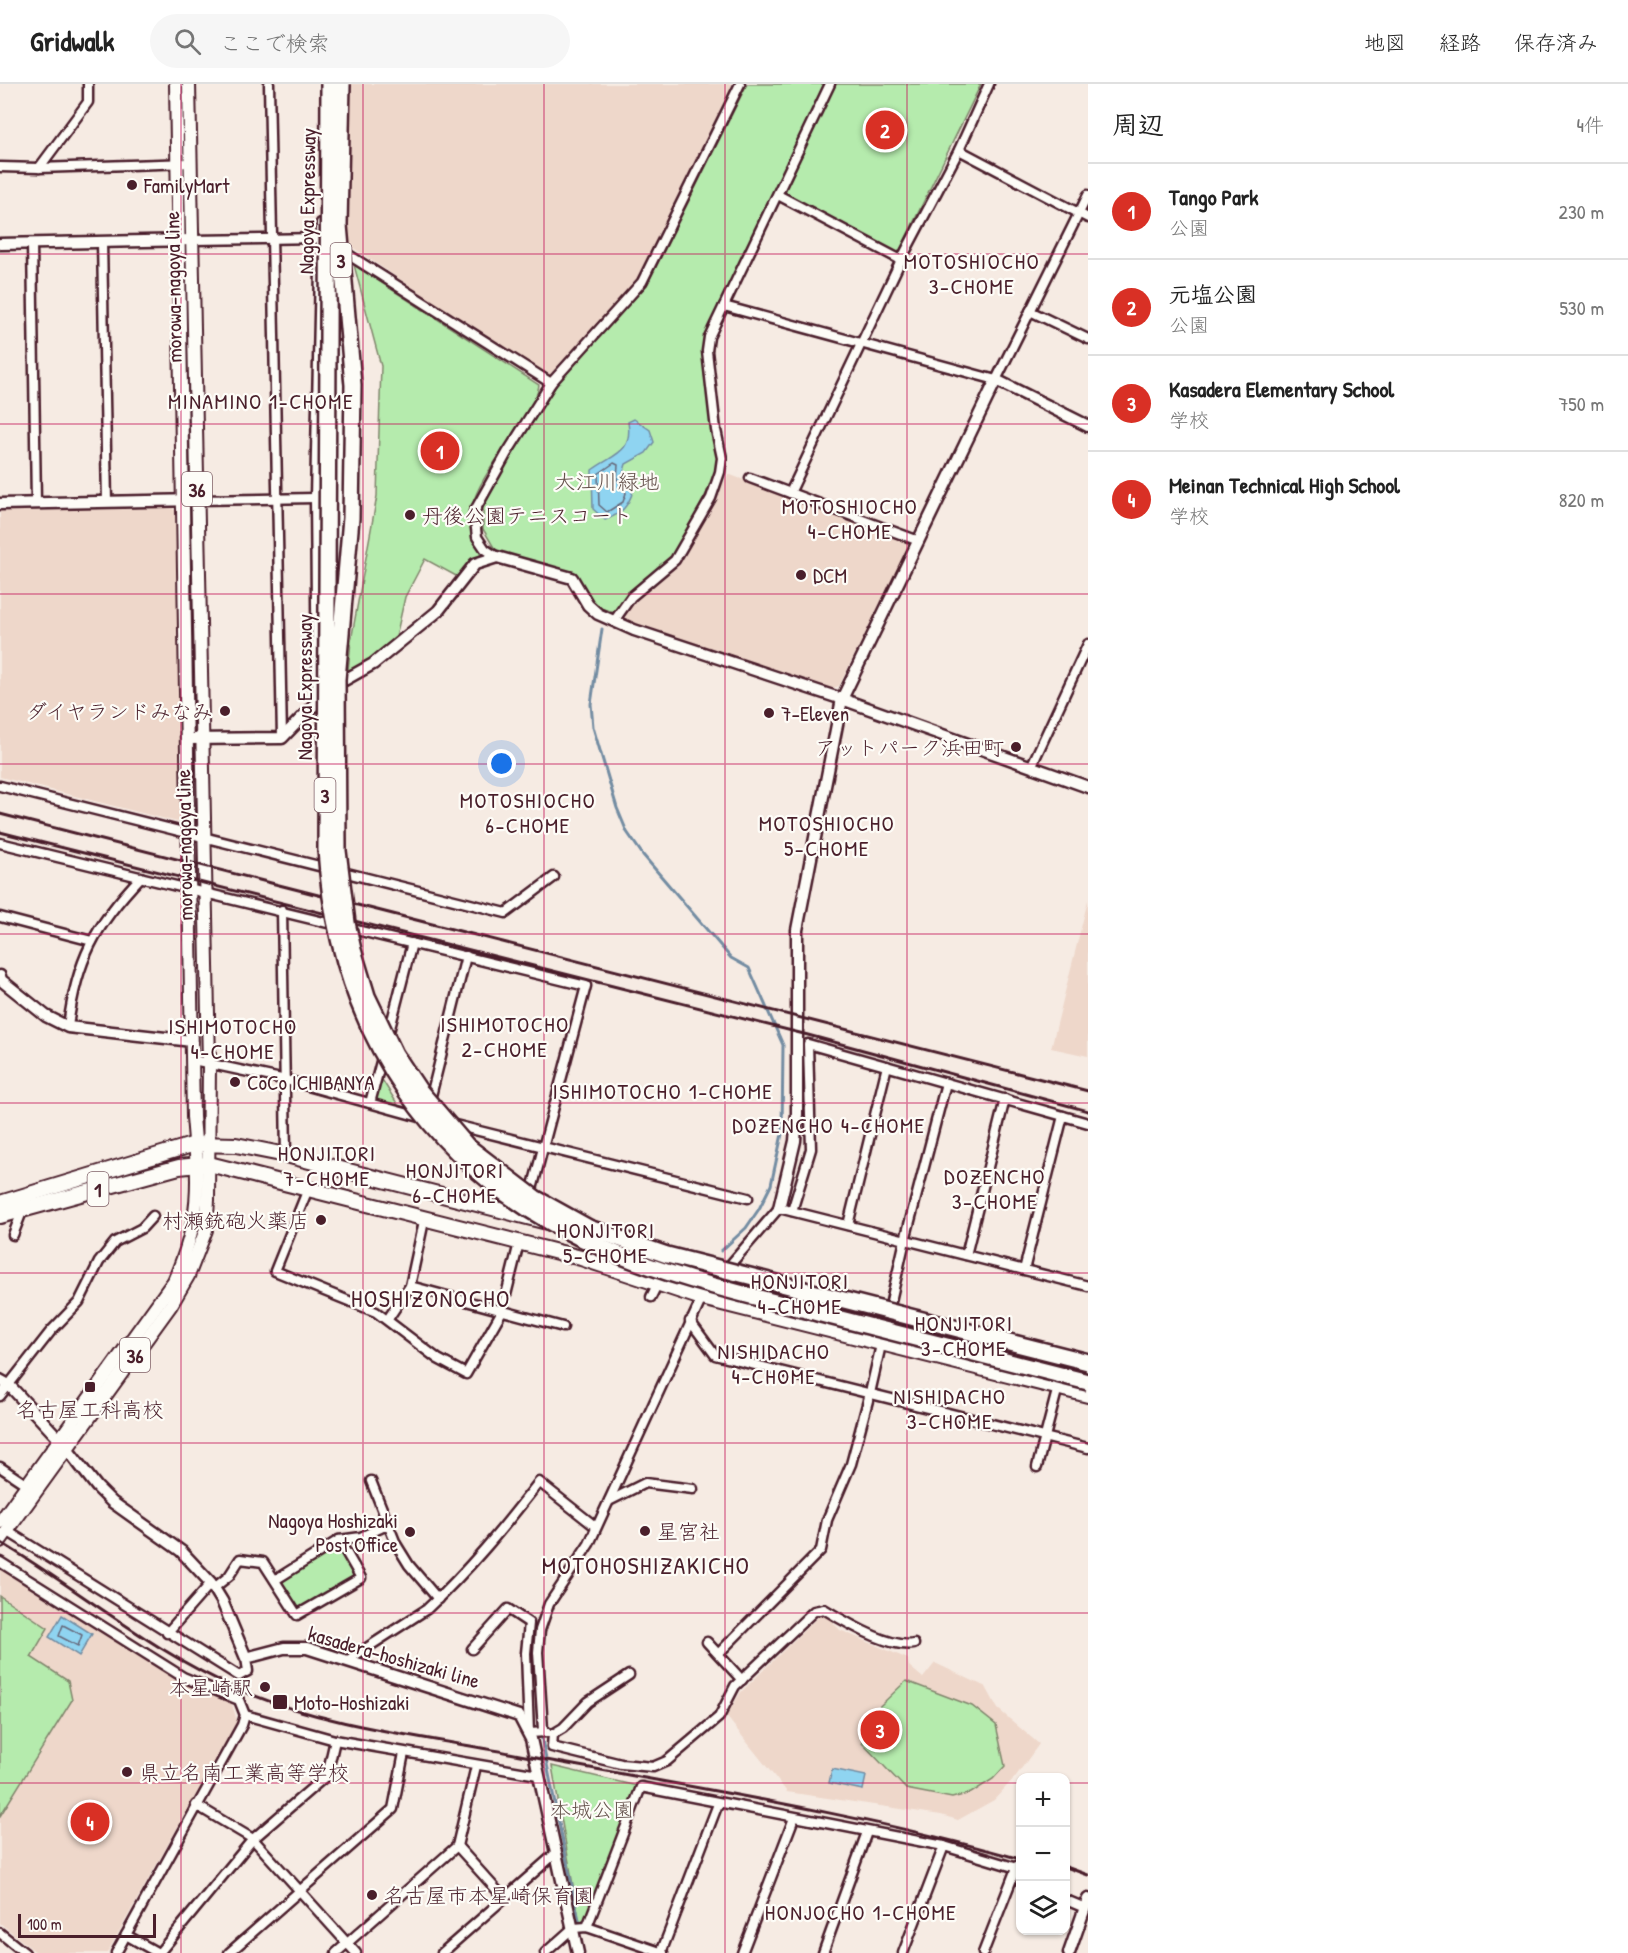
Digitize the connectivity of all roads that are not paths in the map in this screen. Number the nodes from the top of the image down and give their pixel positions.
1 (88, 84) edge
2 (176, 84) edge
3 (189, 84) edge
4 (269, 84) edge
5 (322, 84) edge
6 (330, 84) edge
7 (342, 84) edge
8 (740, 84) edge
9 (830, 84) edge
10 (989, 84) edge
11 (958, 150) junction
12 (176, 163) junction
13 (190, 163) junction
14 (0, 167) edge
15 (39, 168) junction
16 (778, 195) junction
17 (1088, 195) edge
18 (1078, 213) junction
19 (1088, 218) edge
20 (272, 238) junction
21 (320, 238) junction
22 (177, 240) junction
23 (192, 240) junction
24 (102, 242) junction
25 (32, 243) junction
26 (0, 244) edge
27 (340, 250) junction
28 (901, 260) junction
29 (724, 306) junction
30 (1030, 311) junction
31 (1088, 339) edge
32 (863, 342) junction
33 (996, 380) junction
34 (551, 383) junction
35 (1088, 426) edge
36 (750, 478) dead end
37 (790, 493) junction
38 (277, 498) junction
39 (315, 498) junction
40 (183, 500) junction
41 (197, 500) junction
42 (107, 502) junction
43 (36, 503) junction
44 (0, 504) edge
45 (919, 541) junction
46 (497, 557) junction
47 (614, 621) junction
48 (1088, 644) edge
49 (337, 679) junction
50 (842, 699) junction
51 (317, 702) junction
52 (282, 738) junction
53 (188, 739) junction
54 (202, 739) junction
55 (1031, 766) junction
56 (0, 786) edge
57 (1088, 787) edge
58 (190, 832) junction
59 (204, 835) junction
60 (0, 843) edge
61 (141, 877) junction
62 (554, 877) dead end
63 (190, 889) junction
64 (205, 892) junction
65 (282, 910) junction
66 (0, 917) edge
67 (92, 941) junction
68 (412, 943) junction
69 (466, 956) junction
70 (0, 976) edge
71 (68, 1027) junction
72 (192, 1041) junction
73 (193, 1060) junction
74 (208, 1063) junction
75 (887, 1066) junction
76 (285, 1080) junction
77 (946, 1083) junction
78 (1005, 1099) junction
79 (370, 1103) junction
80 (1064, 1116) junction
81 (426, 1118) junction
82 (1088, 1123) edge
83 (202, 1144) junction
84 (544, 1145) junction
85 (286, 1155) junction
86 (203, 1165) junction
87 (308, 1189) junction
88 (748, 1198) dead end
89 (0, 1203) edge
90 (779, 1208) junction
91 (23, 1209) junction
92 (792, 1211) junction
93 (0, 1216) edge
94 (153, 1216) dead end
95 (525, 1217) junction
96 (424, 1221) junction
97 (848, 1225) junction
98 (14, 1234) dead end
99 (905, 1240) junction
100 (519, 1243) junction
101 (966, 1255) junction
102 (729, 1266) junction
103 (1024, 1269) junction
104 (658, 1283) junction
105 (1088, 1283) edge
106 (410, 1286) junction
107 (651, 1297) dead end
108 (702, 1298) junction
109 (892, 1306) junction
110 (502, 1311) junction
111 (388, 1319) junction
112 (690, 1321) junction
113 (563, 1327) dead end
114 (883, 1342) junction
115 (1088, 1357) edge
116 (1088, 1362) edge
117 (1088, 1372) edge
118 (4, 1382) edge
119 (1088, 1382) edge
120 (1058, 1387) junction
121 (870, 1393) junction
122 (1088, 1395) edge
123 (0, 1396) edge
124 (1045, 1438) junction
125 (63, 1444) junction
126 (1088, 1449) edge
127 (0, 1467) edge
128 (1037, 1467) dead end
129 (371, 1481) dead end
130 (27, 1485) junction
131 (693, 1489) dead end
132 (609, 1501) junction
133 (389, 1524) junction
134 (596, 1527) junction
135 (2, 1531) edge
136 (339, 1540) junction
137 (0, 1562) edge
138 (275, 1580) junction
139 (212, 1585) junction
140 (438, 1599) junction
141 (167, 1633) junction
142 (707, 1642) dead end
143 (914, 1644) dead end
144 (472, 1649) dead end
145 (718, 1653) junction
146 (246, 1658) junction
147 (348, 1660) junction
148 (629, 1675) dead end
149 (742, 1680) junction
150 (245, 1715) junction
151 (543, 1730) junction
152 (529, 1733) junction
153 (553, 1734) junction
154 (335, 1740) junction
155 (404, 1753) junction
156 (476, 1766) junction
157 (538, 1775) junction
158 (718, 1804) junction
159 (196, 1805) junction
160 (794, 1818) junction
161 (867, 1832) junction
162 (253, 1839) junction
163 (458, 1846) junction
164 (944, 1846) junction
165 (556, 1853) junction
166 (1016, 1867) edge
167 (1016, 1875) edge
168 (301, 1891) junction
169 (504, 1898) junction
170 (1070, 1903) edge
171 (1086, 1911) edge
172 (587, 1927) junction
173 (573, 1928) junction
174 (0, 1933) edge
175 (126, 1935) junction
176 (347, 1943) junction
177 (25, 1953) edge
178 (116, 1953) edge
179 (159, 1953) edge
180 (229, 1953) edge
181 (336, 1953) edge
182 (356, 1953) edge
183 (442, 1953) edge
184 (545, 1953) edge
185 (578, 1953) edge
186 (662, 1953) edge
187 (742, 1953) edge
188 (823, 1953) edge
189 (903, 1953) edge
190 (983, 1953) edge
191 (1069, 1953) edge

1 - 15 street
2 - 12 main road, morowa-nagoya line / 36
3 - 13 main road, morowa-nagoya line / 36
4 - 20 street
5 - 21 street
6 - 49 highway, bridge
6 - 119 highway, Nagoya Expressway / 3, bridge
7 - 27 street
7 - 49 highway, Nagoya Expressway / 3, bridge
8 - 34 street
9 - 16 street
10 - 11 street
11 - 18 street
11 - 28 street
12 - 13 street
12 - 15 street
12 - 22 main road, morowa-nagoya line / 36
13 - 23 main road, morowa-nagoya line / 36
14 - 15 street
16 - 28 street
16 - 29 street
17 - 18 street
18 - 19 street
18 - 30 street
20 - 21 street
20 - 23 street
20 - 38 street
21 - 27 street
21 - 39 street
22 - 23 street
22 - 24 street
22 - 40 main road, morowa-nagoya line / 36
23 - 41 main road, morowa-nagoya line / 36
24 - 25 street
24 - 42 street
25 - 26 street
25 - 43 street
27 - 34 street
28 - 32 street
29 - 32 street
29 - 47 street
30 - 31 street
30 - 33 street
32 - 33 street
32 - 37 street
33 - 35 street
33 - 45 street
34 - 46 street
36 - 37 street
37 - 45 street
38 - 39 street
38 - 41 street
38 - 52 street
39 - 51 street
40 - 41 street
40 - 42 street
40 - 53 main road, morowa-nagoya line / 36
41 - 54 main road, morowa-nagoya line / 36
42 - 43 street
43 - 44 street
45 - 50 street
46 - 47 street
46 - 51 street
47 - 50 street
48 - 55 street
49 - 116 highway, Nagoya Expressway / 3, bridge
50 - 55 street
50 - 90 street
51 - 52 street
52 - 54 street
53 - 54 street
53 - 58 main road, morowa-nagoya line / 36
54 - 59 main road, morowa-nagoya line / 36
55 - 57 street
56 - 58 street
58 - 59 street
58 - 63 main road, morowa-nagoya line / 36
59 - 62 street
59 - 64 main road, morowa-nagoya line / 36
60 - 61 street
61 - 63 street
61 - 67 street
63 - 64 street
63 - 72 main road, morowa-nagoya line / 36
64 - 65 street
64 - 74 main road, morowa-nagoya line / 36
65 - 68 street
65 - 76 street
66 - 67 street
67 - 71 street
68 - 69 street
68 - 79 street
69 - 81 street
69 - 84 street
70 - 71 street
71 - 72 street
72 - 73 main road, morowa-nagoya line / 36
73 - 74 street
73 - 83 main road, morowa-nagoya line / 36
74 - 76 street
74 - 83 main road, morowa-nagoya line / 36
75 - 77 street
75 - 92 street
75 - 97 street
76 - 79 street
76 - 85 street
77 - 78 street
77 - 99 street
78 - 80 street
78 - 101 street
79 - 81 street
80 - 82 street
80 - 103 street
81 - 84 street
83 - 85 highway, 1
83 - 86 main road, morowa-nagoya line / 36
83 - 89 highway, 1
84 - 88 street
84 - 95 street
85 - 95 highway, 1
86 - 87 highway, 1
86 - 91 highway, 1
86 - 125 main road, morowa-nagoya line / 36
87 - 96 highway, 1
87 - 111 street
90 - 92 street
90 - 102 street
91 - 93 highway, 1
91 - 98 street
92 - 97 street
94 - 118 street
95 - 102 highway, 1
96 - 100 highway, 1
96 - 106 street
97 - 99 street
99 - 101 street
99 - 109 street
100 - 104 highway, 1
100 - 110 street
101 - 103 street
102 - 109 highway, 1
103 - 105 street
104 - 107 street
104 - 108 highway, 1
106 - 110 street
106 - 111 street
108 - 112 street
108 - 114 highway, 1
109 - 114 street
109 - 115 highway, 1
110 - 111 street
110 - 113 street
112 - 121 street
112 - 132 street
114 - 117 highway
114 - 120 highway, 1
114 - 121 street
118 - 123 street
118 - 125 street
120 - 122 highway, 1
120 - 124 street
121 - 124 street
121 - 145 street
124 - 126 street
124 - 128 street
125 - 130 main road, morowa-nagoya line / 36
125 - 135 main road, morowa-nagoya line / 36
125 - 139 street
127 - 130 street
129 - 133 street
130 - 135 main road, morowa-nagoya line / 36
131 - 132 street
132 - 134 street
133 - 136 street
133 - 140 street
134 - 140 street
134 - 151 street
135 - 141 street
136 - 138 street
136 - 138 street
137 - 150 street
138 - 139 street
139 - 141 street
139 - 146 street
140 - 147 street
141 - 146 street
142 - 145 street
143 - 149 street
144 - 152 street
145 - 149 street
146 - 147 street, kasadera-hoshizaki line
147 - 152 street, kasadera-hoshizaki line
148 - 153 street
149 - 153 street
150 - 154 street
150 - 159 street
151 - 152 street
151 - 153 street
152 - 157 street
154 - 155 street
154 - 162 street
155 - 156 street
155 - 168 street
156 - 157 street
156 - 163 street
157 - 165 street
158 - 160 street
158 - 172 street
158 - 186 street
159 - 162 street
159 - 175 street
160 - 161 street
160 - 187 street
161 - 164 street
161 - 188 street
162 - 168 street
162 - 179 street
163 - 169 street
163 - 176 street
164 - 166 street
164 - 189 street
165 - 169 street
165 - 173 street
167 - 190 street
168 - 176 street
168 - 180 street
169 - 183 street
170 - 171 street
171 - 191 street
172 - 173 street
172 - 186 street
173 - 184 street
173 - 185 street
174 - 177 street
175 - 178 street
175 - 179 street
176 - 181 street
176 - 182 street

